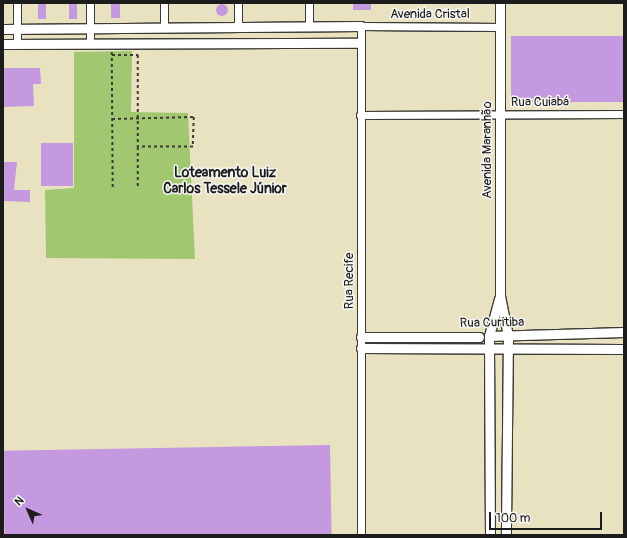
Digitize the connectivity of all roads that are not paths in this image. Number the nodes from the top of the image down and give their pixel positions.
1 (17, 3) edge
2 (90, 3) edge
3 (164, 3) edge
4 (238, 3) edge
5 (309, 3) edge
6 (500, 3) edge
7 (361, 26) junction
8 (500, 26) junction
9 (238, 27) junction
10 (309, 27) junction
11 (90, 28) junction
12 (164, 28) junction
13 (3, 29) edge
14 (18, 29) junction
15 (360, 43) junction
16 (3, 44) edge
17 (17, 44) junction
18 (90, 44) junction
19 (499, 114) junction
20 (624, 114) edge
21 (360, 115) junction
22 (500, 296) junction
23 (624, 332) edge
24 (489, 336) junction
25 (508, 336) junction
26 (361, 337) junction
27 (479, 337) joint
28 (361, 348) junction
29 (624, 349) edge
30 (489, 350) junction
31 (507, 350) junction
32 (361, 535) edge
33 (490, 535) edge
34 (506, 535) edge

1 - 14 street
2 - 11 street
3 - 12 street
4 - 9 street
5 - 10 street
6 - 8 street, Avenida Maranhão
7 - 8 street, Avenida Cristal
7 - 10 street
7 - 15 street, Rua Recife
8 - 19 street, Avenida Maranhão
9 - 10 street
9 - 12 street
11 - 12 street
11 - 14 street
11 - 18 street
13 - 14 street
14 - 17 street
15 - 18 street
15 - 21 street, Rua Recife
16 - 17 street
17 - 18 street
19 - 20 street, Rua Cuiabá
19 - 21 street, Rua Cuiabá
19 - 22 street, Avenida Maranhão
21 - 26 street, Rua Recife
22 - 24 street
22 - 25 street
23 - 25 street, Rua Curitiba
24 - 25 street, Rua Curitiba
24 - 27 street, Rua Curitiba
24 - 30 street
25 - 31 street
26 - 27 street, Rua Curitiba
26 - 28 street, Rua Recife
28 - 30 street, Rua Curitiba
28 - 32 street, Rua Recife
29 - 31 street, Rua Curitiba
30 - 31 street, Rua Curitiba
30 - 33 street
31 - 34 street

